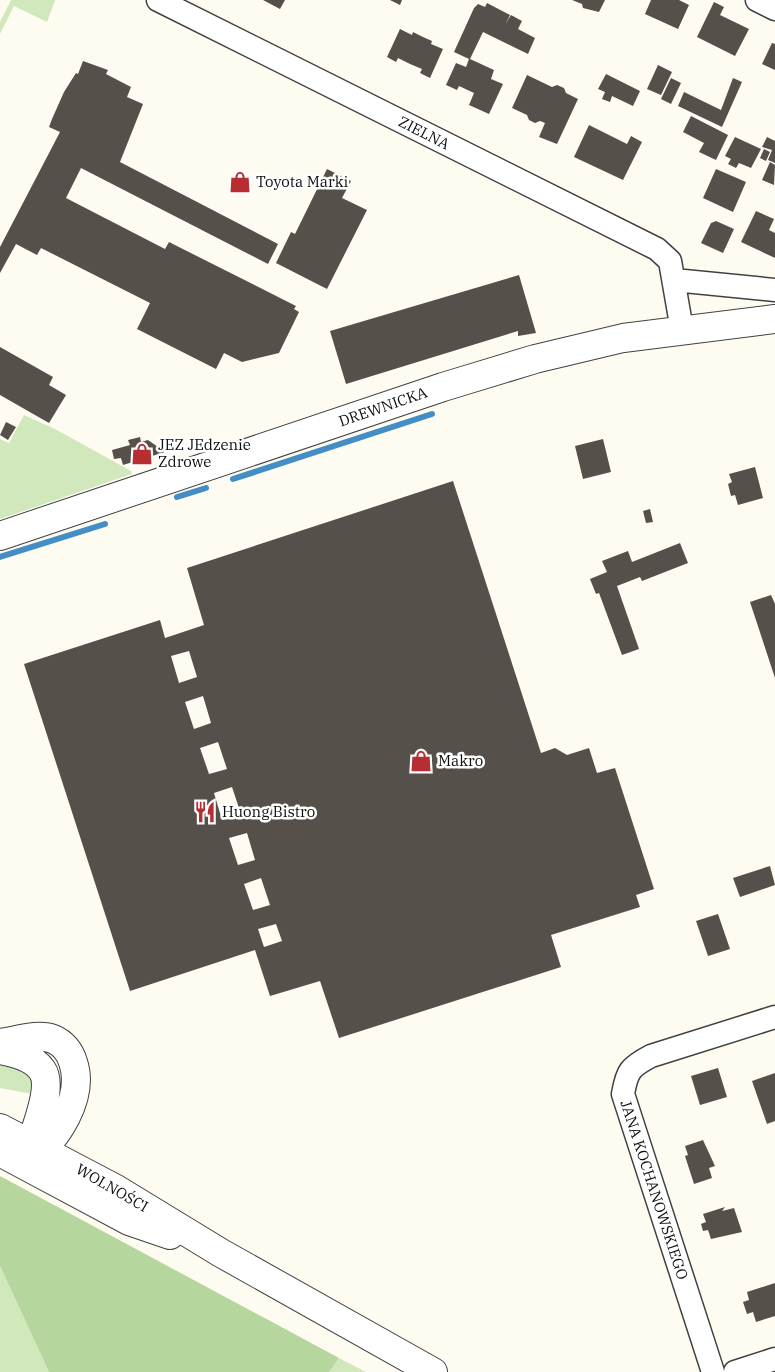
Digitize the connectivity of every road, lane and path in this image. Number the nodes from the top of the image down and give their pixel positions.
1 (158, 0) edge
2 (757, 0) edge
3 (775, 9) edge
4 (674, 280) junction
5 (775, 290) edge
6 (775, 319) edge
7 (682, 330) junction
8 (0, 536) edge
9 (775, 1017) edge
10 (0, 1043) edge
11 (0, 1050) edge
12 (0, 1128) edge
13 (24, 1153) edge
14 (775, 1359) edge
15 (433, 1372) edge
16 (713, 1372) edge
17 (735, 1372) edge

1 - 4 street, ZIELNA
2 - 3 street
4 - 5 street
4 - 7 street, ZIELNA
6 - 7 street, DREWNICKA
7 - 8 street, DREWNICKA
9 - 16 street, JANA KOCHANOWSKIEGO
10 - 13 street
11 - 13 street
12 - 13 street, WOLNOŚCI
13 - 15 street, WOLNOŚCI
14 - 17 street

